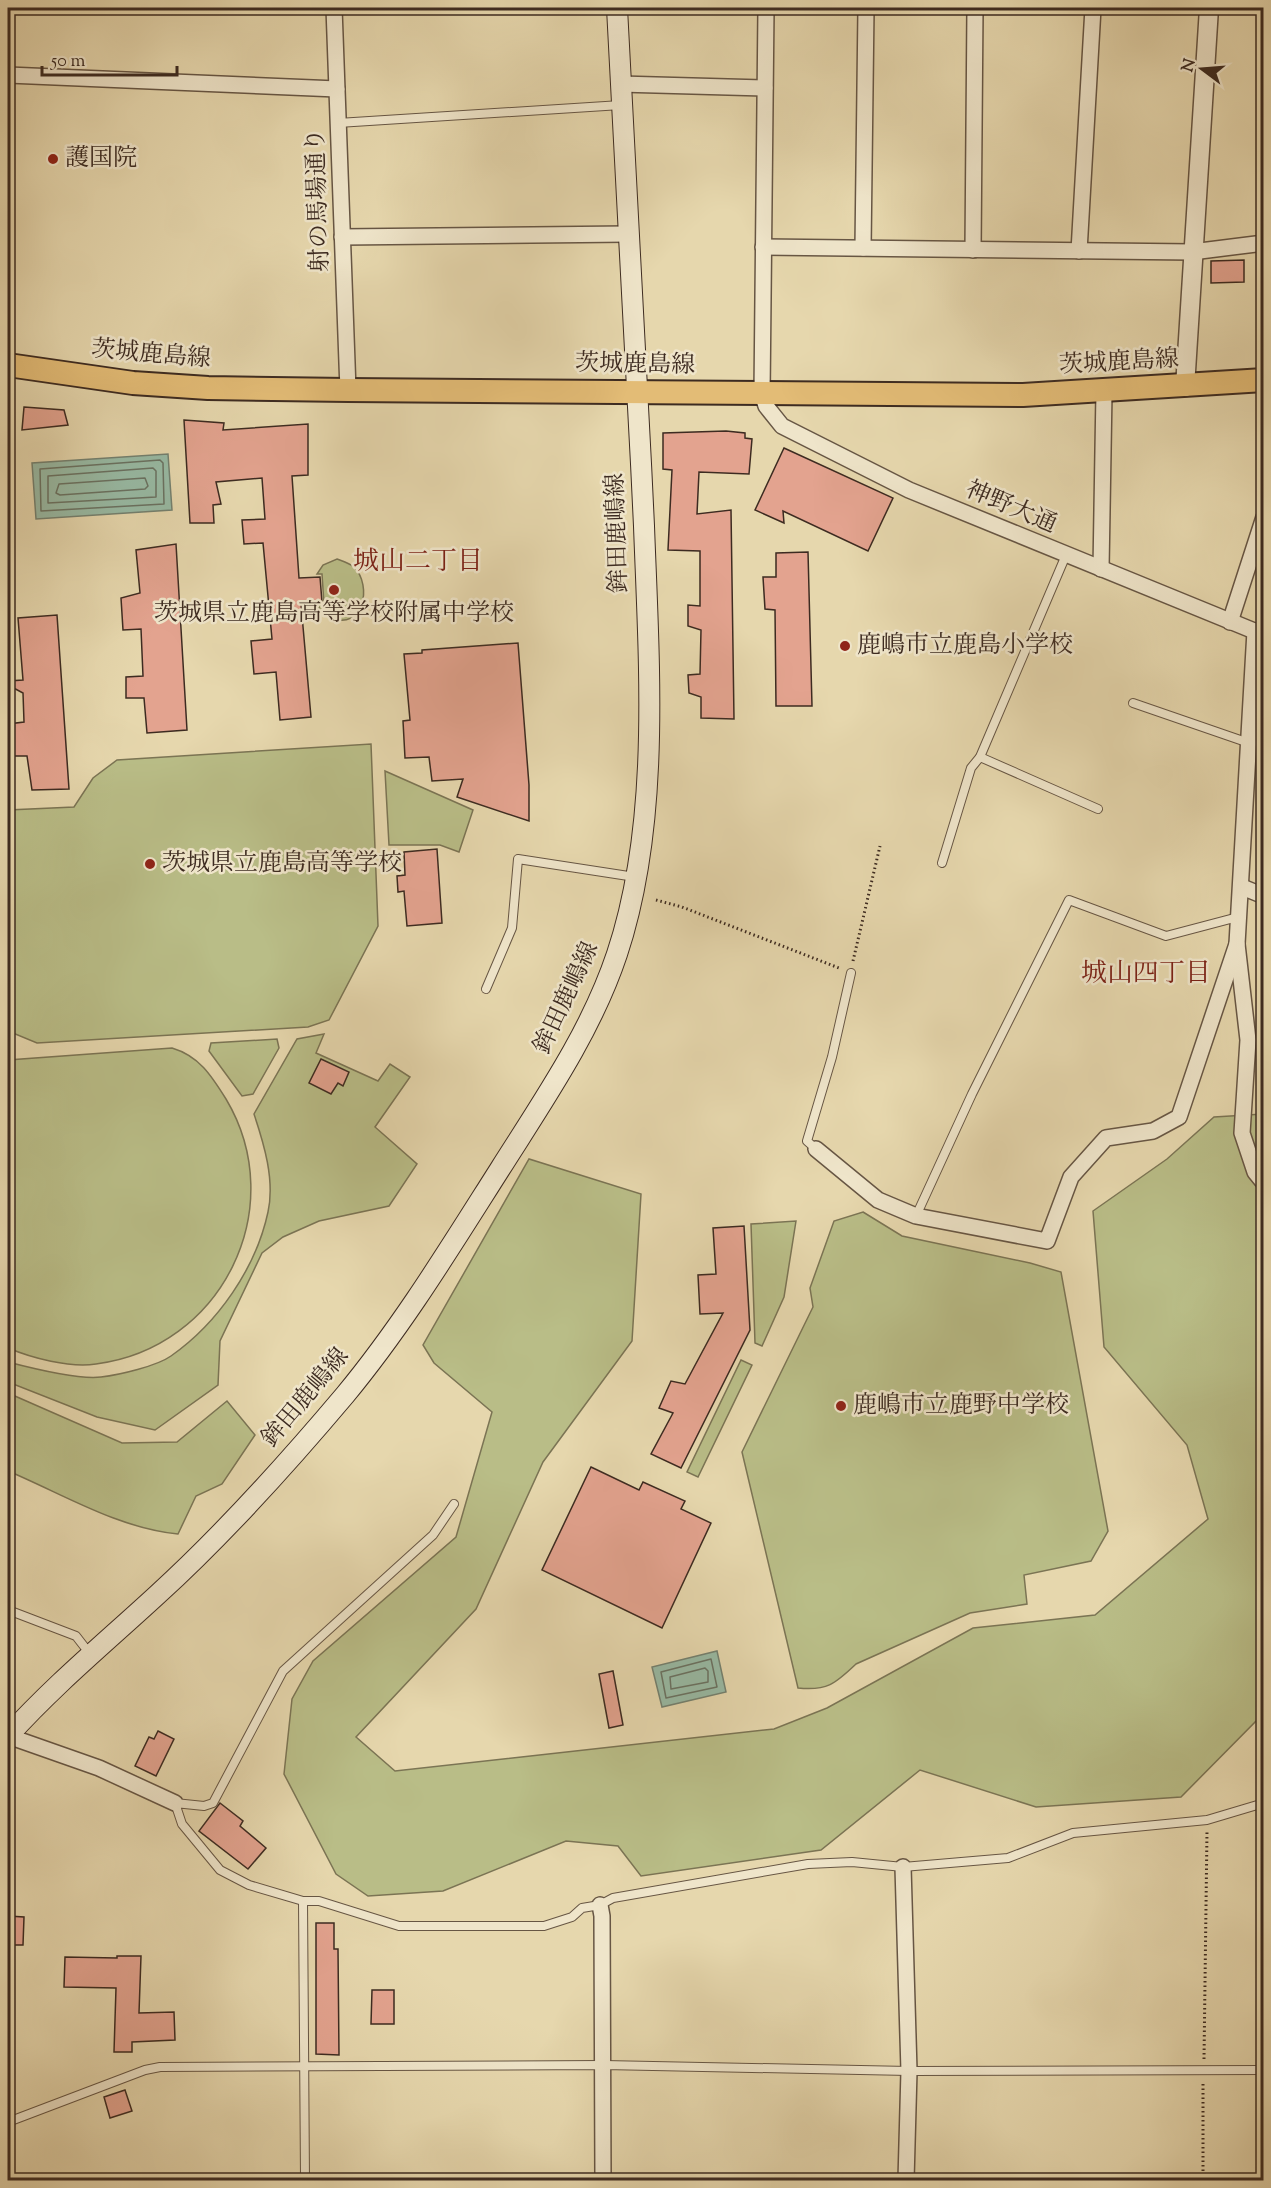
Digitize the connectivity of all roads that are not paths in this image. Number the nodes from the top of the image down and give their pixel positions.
1 (334, 8) edge
2 (617, 8) edge
3 (766, 8) edge
4 (866, 8) edge
5 (975, 8) edge
6 (1094, 8) edge
7 (1209, 8) edge
8 (8, 75) edge
9 (620, 84) junction
10 (765, 88) junction
11 (337, 89) junction
12 (621, 105) junction
13 (338, 123) junction
14 (628, 234) junction
15 (342, 237) junction
16 (1263, 243) edge
17 (763, 247) junction
18 (862, 248) junction
19 (973, 250) junction
20 (1079, 251) junction
21 (1192, 252) junction
22 (8, 365) edge
23 (1263, 380) edge
24 (1185, 387) junction
25 (348, 390) junction
26 (638, 392) junction
27 (1104, 392) junction
28 (762, 394) junction
29 (1263, 517) edge
30 (1066, 555) junction
31 (1101, 569) junction
32 (1230, 622) junction
33 (1259, 633) edge
34 (1133, 703) dead end
35 (1249, 743) junction
36 (980, 757) junction
37 (1098, 809) dead end
38 (942, 863) dead end
39 (635, 877) junction
40 (1242, 887) junction
41 (1263, 896) edge
42 (1239, 916) junction
43 (1237, 944) junction
44 (850, 973) road end
45 (486, 989) dead end
46 (816, 1149) joint
47 (1263, 1183) edge
48 (916, 1216) junction
49 (454, 1504) dead end
50 (8, 1610) edge
51 (90, 1654) junction
52 (8, 1736) edge
53 (175, 1803) junction
54 (1263, 1803) edge
55 (903, 1867) junction
56 (303, 1901) junction
57 (600, 1905) junction
58 (603, 2065) junction
59 (305, 2066) junction
60 (1263, 2070) edge
61 (909, 2071) junction
62 (8, 2122) edge
63 (305, 2181) edge
64 (603, 2181) edge
65 (906, 2181) edge

1 - 11 street, 射の馬場通り
2 - 9 main road, 鉾田鹿嶋線
3 - 10 street
4 - 18 street
5 - 19 street
6 - 20 street
7 - 21 street
8 - 11 street
9 - 10 street
9 - 12 main road, 鉾田鹿嶋線
10 - 17 street
11 - 13 street, 射の馬場通り
12 - 13 lane
12 - 14 main road, 鉾田鹿嶋線
13 - 15 street, 射の馬場通り
14 - 15 street
14 - 26 main road, 鉾田鹿嶋線
15 - 25 street, 射の馬場通り
16 - 21 street
17 - 18 street
17 - 28 street
18 - 19 street
19 - 20 street
20 - 21 street
21 - 24 street
22 - 25 main road, 茨城鹿島線
23 - 24 main road, 茨城鹿島線
24 - 27 main road, 茨城鹿島線
25 - 26 main road, 茨城鹿島線
26 - 28 main road, 茨城鹿島線
26 - 39 main road, 鉾田鹿嶋線
27 - 28 main road, 茨城鹿島線
27 - 31 street
28 - 30 street, 神野大通
29 - 32 street
30 - 31 street, 神野大通
30 - 36 lane
31 - 32 street, 神野大通
32 - 33 street, 神野大通
33 - 35 street
34 - 35 lane
35 - 40 street
36 - 37 lane
36 - 38 lane
39 - 45 lane
39 - 51 main road, 鉾田鹿嶋線
40 - 41 street
40 - 42 street
42 - 43 street
42 - 48 lane
43 - 47 street
43 - 48 street
44 - 46 lane
46 - 48 street
49 - 53 lane
50 - 51 lane
51 - 52 main road, 鉾田鹿嶋線
52 - 53 street
53 - 56 lane
54 - 55 lane
55 - 57 lane
55 - 61 street
56 - 57 lane
56 - 59 lane
57 - 58 street
58 - 59 lane
58 - 61 lane
58 - 64 street
59 - 62 lane
59 - 63 lane
60 - 61 lane
61 - 65 street

